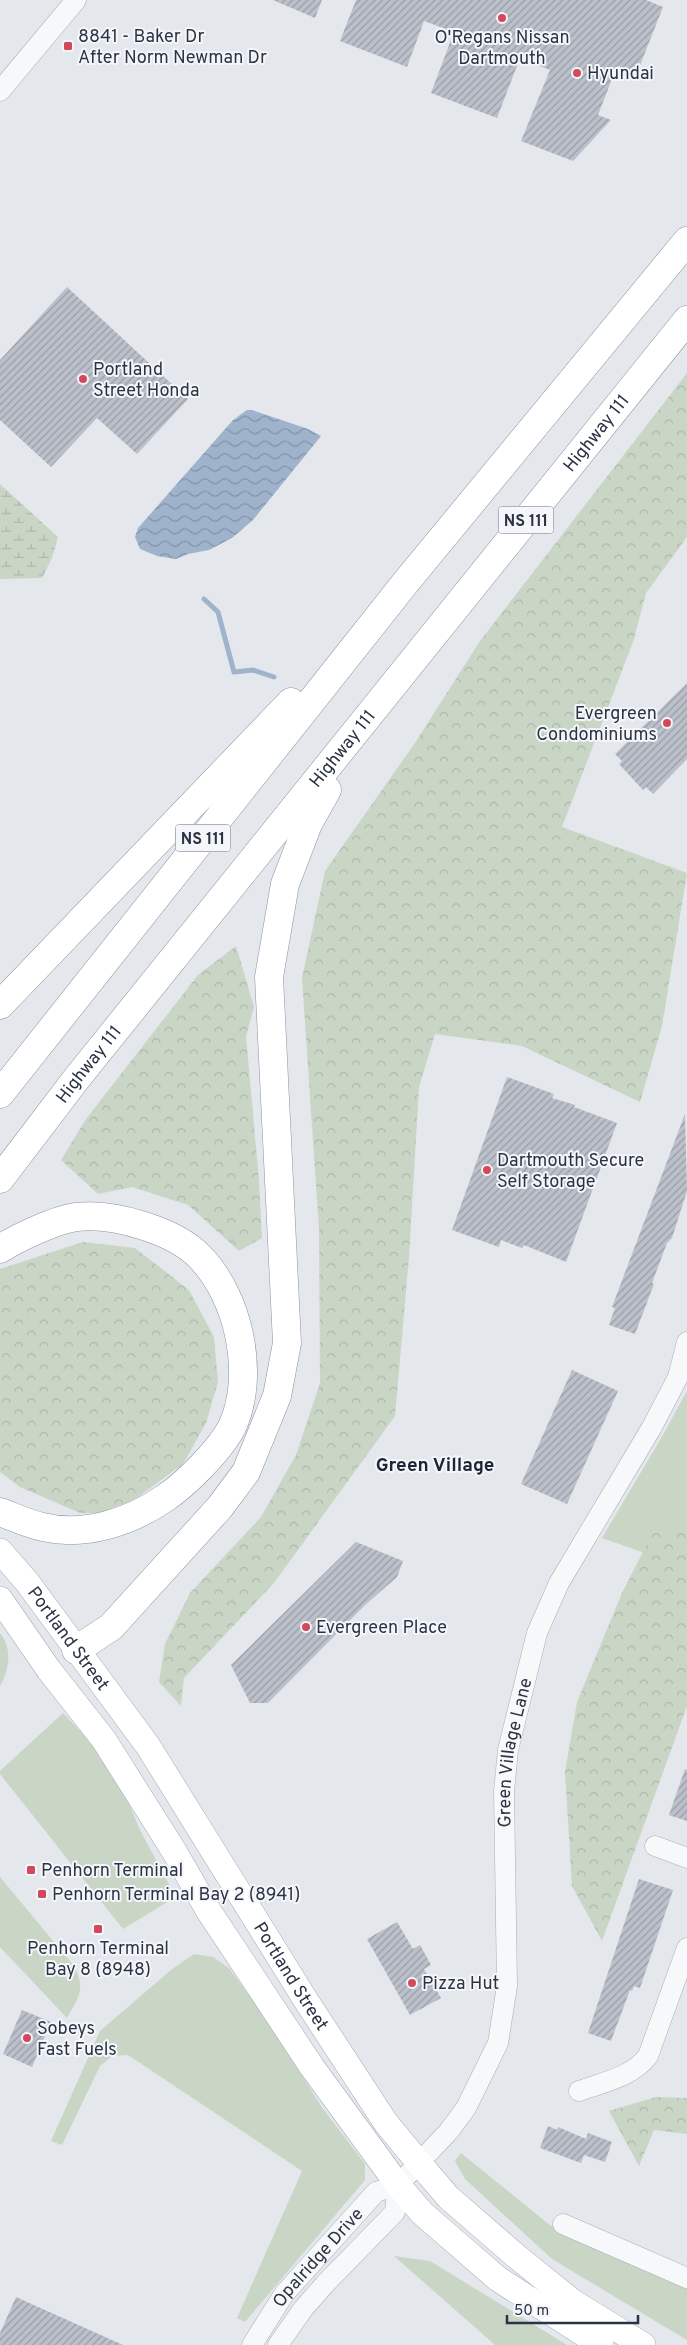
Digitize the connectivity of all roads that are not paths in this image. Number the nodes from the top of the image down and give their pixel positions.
1 (76, 0) edge
2 (0, 91) edge
3 (687, 241) edge
4 (687, 320) edge
5 (406, 582) junction
6 (366, 721) junction
7 (0, 1005) edge
8 (0, 1094) edge
9 (0, 1178) edge
10 (0, 1249) edge
11 (687, 1342) edge
12 (0, 1512) edge
13 (0, 1551) edge
14 (0, 1599) edge
15 (76, 1650) junction
16 (49, 1670) junction
17 (655, 1846) dead end
18 (687, 1858) edge
19 (687, 1948) edge
20 (579, 2091) dead end
21 (408, 2174) junction
22 (563, 2224) dead end
23 (687, 2278) edge
24 (252, 2345) edge
25 (278, 2345) edge
26 (601, 2345) edge
27 (643, 2345) edge

1 - 2 street
3 - 5 highway, NS 111
4 - 6 highway, Highway 111 / NS 111
5 - 7 highway
5 - 8 highway, NS 111
6 - 9 highway, Highway 111 / NS 111
6 - 15 highway
10 - 12 highway
11 - 21 street, Green Village Lane
13 - 15 main road, Portland Street
14 - 16 main road, Portland Street
15 - 16 main road
15 - 21 main road, Portland Street
16 - 21 main road, Portland Street
17 - 18 street
19 - 20 street
21 - 24 street, Opalridge Drive
21 - 25 street, Opalridge Drive
21 - 26 main road, Portland Street
21 - 27 main road, Portland Street
22 - 23 street

